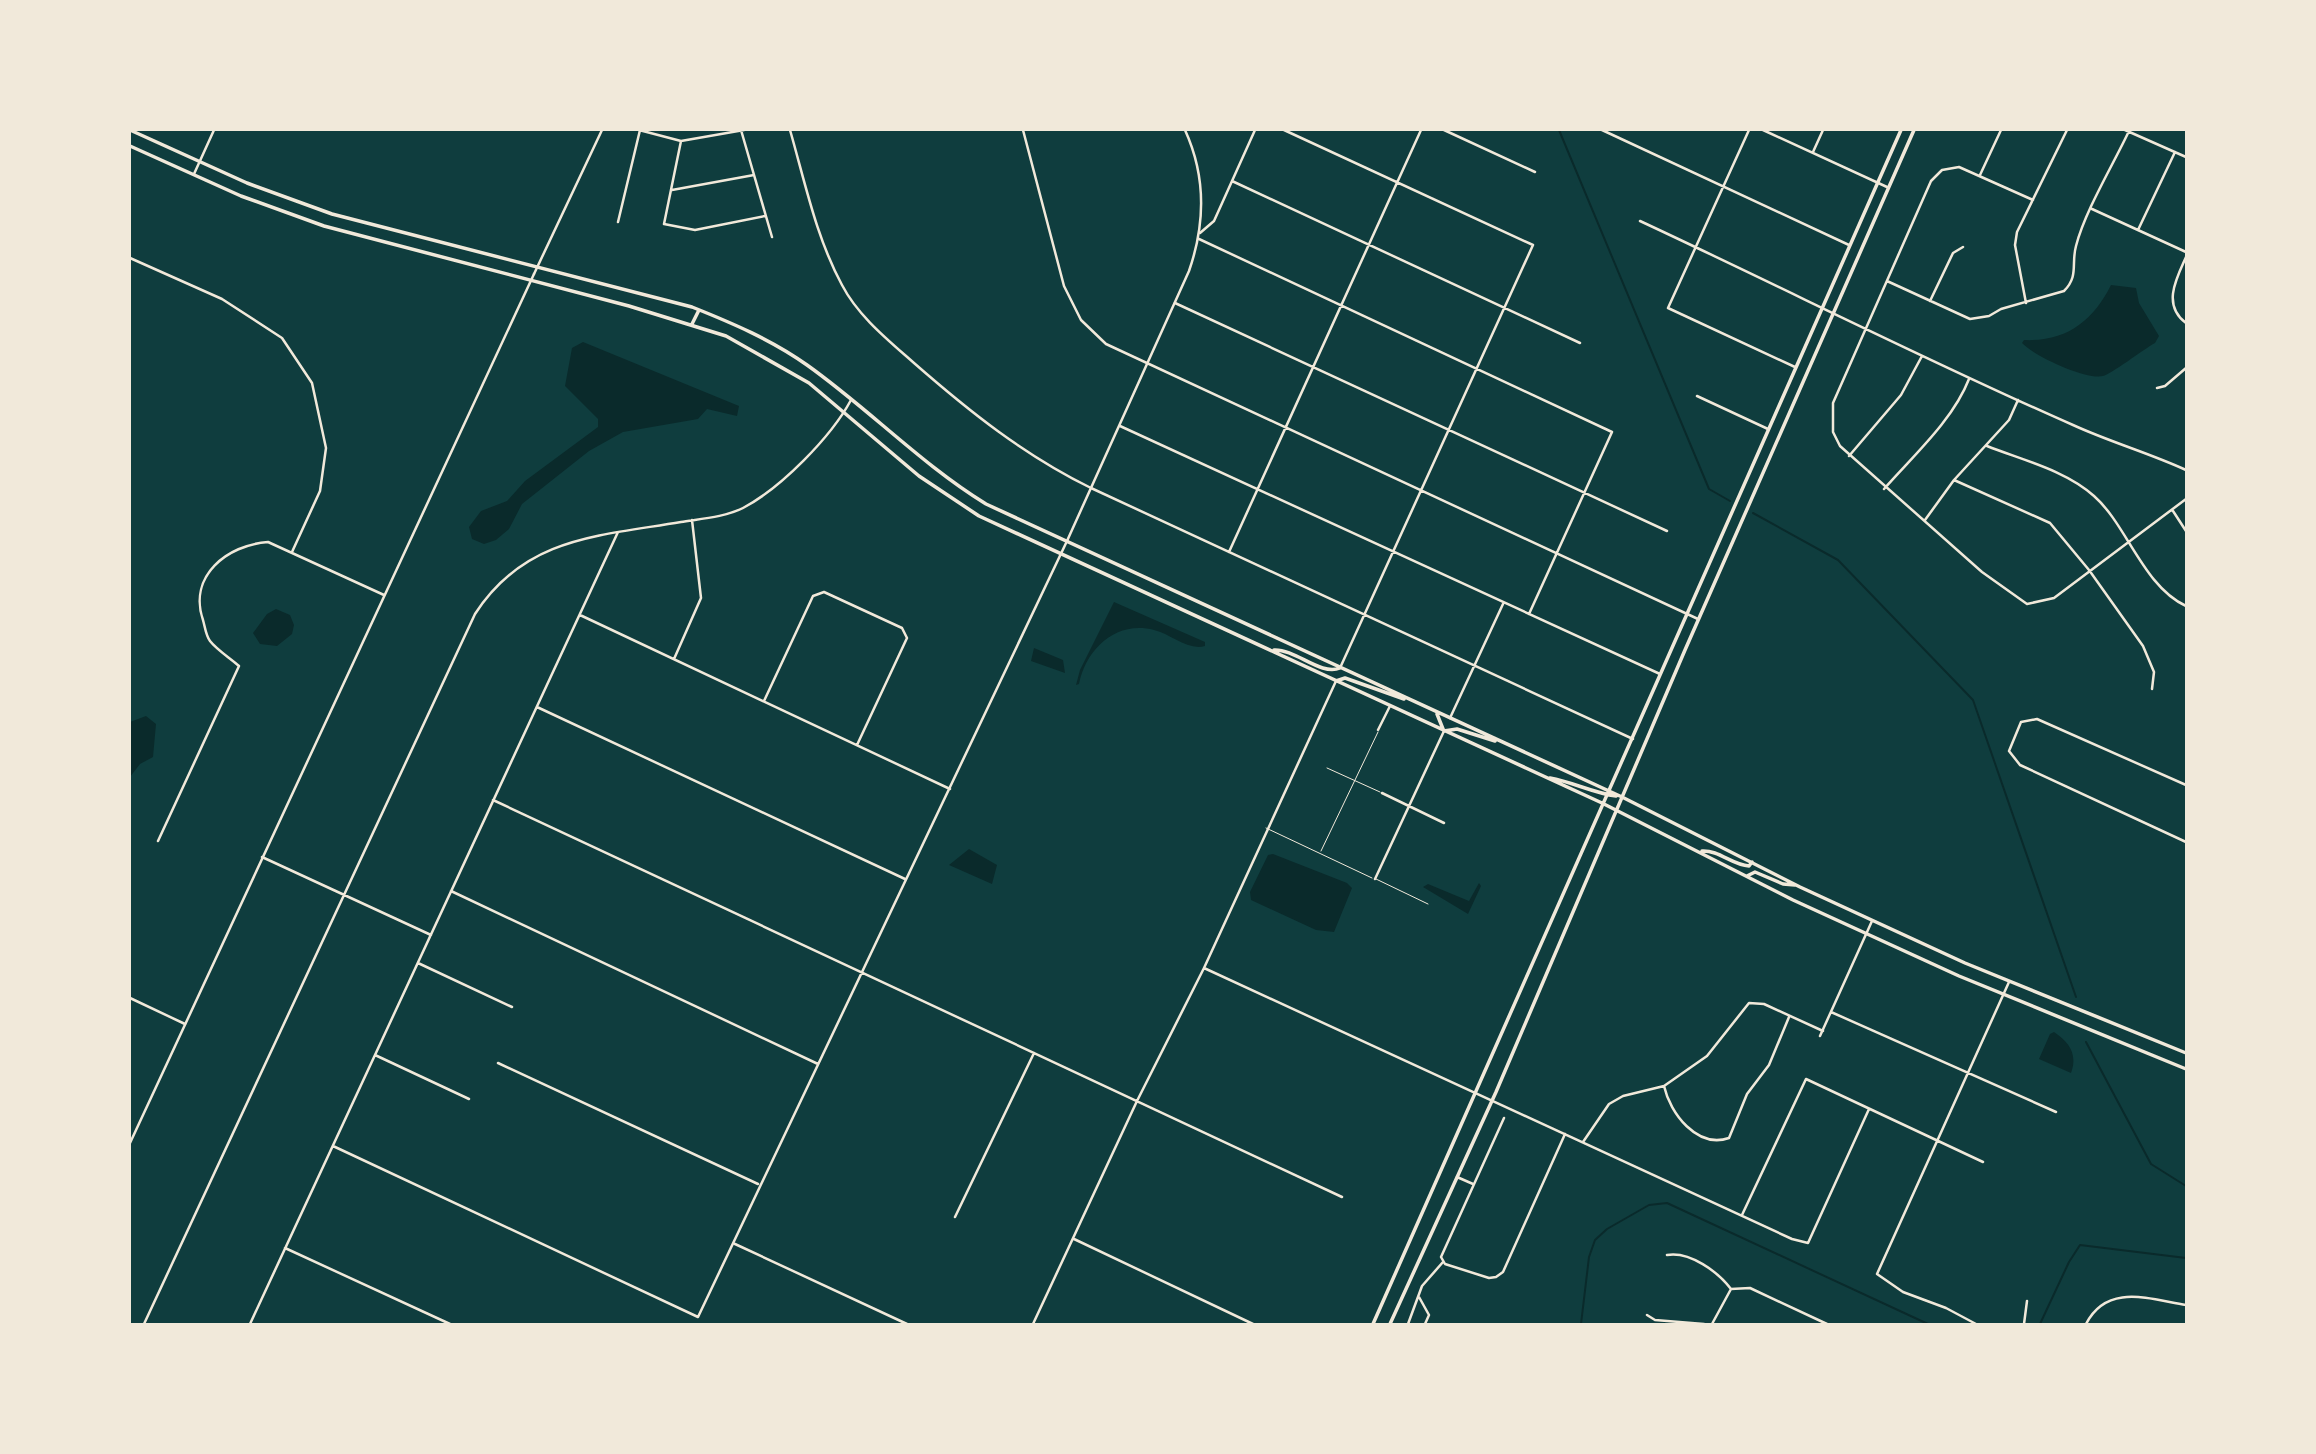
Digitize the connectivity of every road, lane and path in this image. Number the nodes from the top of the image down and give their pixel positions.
1 (130, 130) edge
2 (214, 130) edge
3 (602, 130) edge
4 (639, 130) edge
5 (743, 130) edge
6 (790, 130) edge
7 (1023, 130) edge
8 (1185, 130) edge
9 (1255, 130) edge
10 (1284, 130) edge
11 (1420, 130) edge
12 (1444, 130) edge
13 (1602, 130) edge
14 (1749, 130) edge
15 (1763, 130) edge
16 (1823, 130) edge
17 (1901, 130) edge
18 (1914, 130) edge
19 (2001, 130) edge
20 (2067, 130) edge
21 (2127, 130) edge
22 (681, 141) junction
23 (130, 146) edge
24 (1812, 152) junction
25 (2175, 152) junction
26 (2186, 157) edge
27 (199, 162) junction
28 (1535, 172) dead end
29 (194, 174) junction
30 (754, 175) junction
31 (1980, 175) junction
32 (1232, 181) junction
33 (1397, 182) junction
34 (1877, 182) junction
35 (1723, 186) junction
36 (1888, 187) junction
37 (672, 190) junction
38 (2033, 200) junction
39 (2092, 209) junction
40 (765, 216) junction
41 (1640, 221) dead end
42 (618, 222) dead end
43 (2138, 230) junction
44 (1200, 233) junction
45 (772, 237) dead end
46 (1199, 239) junction
47 (1368, 245) junction
48 (1849, 245) junction
49 (1696, 247) junction
50 (1963, 247) dead end
51 (2186, 254) edge
52 (130, 258) edge
53 (539, 268) junction
54 (529, 280) junction
55 (1886, 281) junction
56 (1930, 301) junction
57 (1175, 303) junction
58 (2026, 303) junction
59 (1821, 305) junction
60 (1341, 306) junction
61 (1504, 307) junction
62 (699, 310) junction
63 (1832, 313) junction
64 (2186, 323) edge
65 (692, 324) junction
66 (1864, 329) junction
67 (1580, 343) dead end
68 (1922, 356) junction
69 (1147, 365) junction
70 (1313, 367) junction
71 (1795, 367) junction
72 (2186, 368) edge
73 (1476, 369) junction
74 (1969, 378) junction
75 (2157, 388) dead end
76 (1697, 396) dead end
77 (851, 400) junction
78 (2018, 400) junction
79 (844, 413) junction
80 (1120, 426) junction
81 (1285, 428) junction
82 (1768, 429) junction
83 (1448, 430) junction
84 (1987, 446) junction
85 (1849, 456) junction
86 (2186, 470) edge
87 (1954, 480) junction
88 (1091, 488) junction
89 (1258, 489) junction
90 (1884, 489) junction
91 (1421, 491) junction
92 (1584, 493) junction
93 (2186, 499) edge
94 (2173, 511) junction
95 (692, 520) junction
96 (1925, 520) junction
97 (1667, 531) dead end
98 (2186, 531) edge
99 (618, 532) junction
100 (1067, 541) junction
101 (2126, 542) junction
102 (1393, 551) junction
103 (292, 552) junction
104 (1229, 552) junction
105 (1557, 554) junction
106 (1061, 555) junction
107 (2089, 570) junction
108 (384, 595) junction
109 (1504, 603) junction
110 (2186, 606) edge
111 (1530, 614) junction
112 (1687, 614) junction
113 (580, 615) junction
114 (1364, 615) junction
115 (1698, 619) junction
116 (1270, 650) junction
117 (674, 659) junction
118 (1474, 666) junction
119 (1340, 668) junction
120 (1660, 674) junction
121 (1336, 681) junction
122 (2152, 688) dead end
123 (1410, 700) junction
124 (764, 701) junction
125 (1390, 706) junction
126 (537, 707) junction
127 (1436, 712) junction
128 (1450, 718) junction
129 (1378, 730) joint
130 (1444, 731) junction
131 (1633, 739) junction
132 (1500, 741) junction
133 (857, 745) junction
134 (1327, 768) dead end
135 (1544, 777) junction
136 (1354, 781) junction
137 (2186, 785) edge
138 (950, 789) junction
139 (1382, 793) joint
140 (1607, 793) junction
141 (1622, 797) junction
142 (493, 800) junction
143 (1602, 803) junction
144 (1409, 806) junction
145 (1616, 810) junction
146 (1444, 822) dead end
147 (1266, 828) junction
148 (158, 841) dead end
149 (2186, 842) edge
150 (1700, 851) junction
151 (1320, 853) junction
152 (262, 857) junction
153 (1752, 862) junction
154 (1747, 876) junction
155 (1375, 879) junction
156 (906, 880) junction
157 (1797, 885) junction
158 (451, 891) junction
159 (343, 895) junction
160 (1428, 904) dead end
161 (1873, 920) junction
162 (1867, 933) junction
163 (431, 935) junction
164 (418, 962) junction
165 (1204, 968) junction
166 (862, 972) junction
167 (2009, 982) junction
168 (2003, 995) junction
169 (130, 998) edge
170 (512, 1007) dead end
171 (1831, 1012) junction
172 (1790, 1016) junction
173 (185, 1024) junction
174 (1823, 1031) junction
175 (1820, 1036) dead end
176 (1034, 1053) junction
177 (2186, 1053) edge
178 (375, 1055) junction
179 (498, 1063) dead end
180 (818, 1064) junction
181 (2186, 1069) edge
182 (1968, 1073) junction
183 (1664, 1086) junction
184 (1477, 1093) junction
185 (469, 1099) dead end
186 (1492, 1100) junction
187 (1137, 1101) junction
188 (1869, 1109) junction
189 (2056, 1112) dead end
190 (1504, 1118) dead end
191 (1565, 1134) junction
192 (1937, 1141) junction
193 (1583, 1142) junction
194 (130, 1143) edge
195 (333, 1146) junction
196 (1983, 1162) dead end
197 (1457, 1177) junction
198 (758, 1184) junction
199 (1473, 1184) junction
200 (1342, 1197) dead end
201 (1742, 1215) junction
202 (955, 1217) dead end
203 (1074, 1239) junction
204 (735, 1244) junction
205 (285, 1248) junction
206 (1667, 1255) dead end
207 (1443, 1262) junction
208 (1731, 1289) junction
209 (1419, 1297) junction
210 (2027, 1301) dead end
211 (2186, 1305) edge
212 (1647, 1315) dead end
213 (144, 1325) edge
214 (250, 1325) edge
215 (450, 1325) edge
216 (907, 1325) edge
217 (1033, 1325) edge
218 (1253, 1325) edge
219 (1373, 1325) edge
220 (1390, 1325) edge
221 (1408, 1325) edge
222 (1425, 1325) edge
223 (1704, 1325) edge
224 (1712, 1325) edge
225 (1826, 1325) edge
226 (1976, 1325) edge
227 (2024, 1325) edge
228 (2086, 1325) edge

1 - 27 main road
2 - 27 street
3 - 53 street
4 - 22 street
4 - 42 street
5 - 22 street
5 - 30 street
6 - 88 street
7 - 69 street
8 - 44 street
9 - 32 street
10 - 33 street
11 - 33 street
12 - 28 street
13 - 35 street
14 - 35 street
15 - 24 street
16 - 24 street
17 - 34 main road
18 - 36 main road
19 - 31 street
20 - 38 street
21 - 25 street
21 - 39 street
22 - 37 street
23 - 29 main road
24 - 34 street
25 - 26 street
25 - 43 street
27 - 29 street
27 - 53 main road
29 - 54 main road
30 - 37 street
30 - 40 street
31 - 38 street
31 - 55 street
32 - 44 street
32 - 47 street
33 - 47 street
33 - 61 street
34 - 36 street
34 - 48 main road
35 - 48 street
35 - 49 street
36 - 63 main road
37 - 40 street
38 - 58 street
39 - 43 street
39 - 58 street
40 - 45 street
41 - 49 street
43 - 51 street
44 - 46 street
46 - 57 street
46 - 60 street
47 - 60 street
47 - 61 street
48 - 59 main road
49 - 59 street
49 - 71 street
50 - 56 street
51 - 64 street
52 - 103 street
53 - 54 street
53 - 62 main road
54 - 65 main road
54 - 108 street
55 - 56 street
55 - 66 street
56 - 58 street
57 - 69 street
57 - 70 street
59 - 63 street
59 - 71 main road
60 - 70 street
60 - 73 street
61 - 67 street
61 - 73 street
62 - 65 main road
62 - 77 main road
63 - 66 street
63 - 115 main road
65 - 79 main road
66 - 68 street
66 - 85 street
68 - 74 street
68 - 85 street
69 - 80 street
69 - 81 street
70 - 81 street
70 - 83 street
71 - 82 main road
72 - 75 street
73 - 83 street
73 - 92 street
74 - 78 street
74 - 90 street
76 - 82 street
77 - 79 street
77 - 100 main road
78 - 84 street
78 - 86 street
79 - 95 street
79 - 106 main road
80 - 88 street
80 - 89 street
81 - 89 street
81 - 91 street
82 - 112 main road
83 - 91 street
83 - 92 street
84 - 87 street
84 - 101 street
85 - 90 street
87 - 96 street
87 - 107 street
88 - 100 street
88 - 104 street
89 - 102 street
89 - 104 street
90 - 96 street
91 - 102 street
91 - 105 street
92 - 97 street
92 - 105 street
93 - 94 street
94 - 98 street
94 - 101 street
95 - 99 street
95 - 117 street
96 - 107 street
99 - 113 street
99 - 159 street
100 - 106 street
100 - 119 main road
101 - 107 street
101 - 110 street
102 - 109 street
102 - 114 street
103 - 108 street
103 - 148 street
104 - 114 street
105 - 111 street
105 - 112 street
106 - 116 main road
106 - 138 street
107 - 122 street
108 - 152 street
109 - 111 street
109 - 118 street
111 - 120 street
112 - 115 street
112 - 120 main road
113 - 117 street
113 - 126 street
114 - 118 street
114 - 119 street
115 - 141 main road
116 - 119 main road
116 - 121 main road
117 - 124 street
118 - 128 street
118 - 131 street
119 - 123 main road
120 - 131 main road
121 - 123 main road
121 - 125 main road
121 - 147 street
123 - 127 main road
124 - 133 street
124 - 133 street
125 - 129 street
125 - 130 main road
126 - 142 street
126 - 156 street
127 - 128 main road
127 - 130 main road
128 - 132 main road
129 - 136 lane
130 - 132 main road
130 - 135 main road
130 - 144 street
131 - 140 main road
132 - 140 main road
133 - 138 street
134 - 136 lane
135 - 140 main road
135 - 143 main road
136 - 139 lane
136 - 151 lane
137 - 149 street
138 - 156 street
139 - 144 street
140 - 141 main road
140 - 143 main road
141 - 145 main road
141 - 153 main road
142 - 158 street
142 - 166 street
143 - 145 main road
143 - 184 main road
144 - 146 street
144 - 155 street
145 - 150 main road
145 - 186 main road
147 - 151 lane
147 - 165 street
150 - 153 main road
150 - 154 main road
151 - 155 lane
152 - 159 street
152 - 173 street
153 - 157 main road
154 - 157 main road
154 - 162 main road
155 - 160 lane
156 - 166 street
157 - 161 main road
158 - 163 street
158 - 180 street
159 - 163 street
159 - 213 street
161 - 162 street
161 - 167 main road
162 - 168 main road
162 - 171 street
163 - 164 street
164 - 170 street
164 - 178 street
165 - 184 street
165 - 187 street
166 - 176 street
166 - 180 street
167 - 168 street
167 - 177 main road
168 - 181 main road
168 - 182 street
169 - 173 street
171 - 174 street
171 - 182 street
172 - 174 street
172 - 183 street
172 - 183 street
173 - 194 street
174 - 175 street
176 - 187 street
176 - 202 street
178 - 185 street
178 - 195 street
179 - 198 street
180 - 198 street
182 - 189 street
182 - 192 street
183 - 193 street
184 - 186 street
184 - 219 main road
186 - 191 street
186 - 197 main road
187 - 200 street
187 - 203 street
188 - 192 street
188 - 201 street
188 - 201 street
190 - 199 street
191 - 193 street
191 - 207 street
192 - 196 street
192 - 226 street
193 - 201 street
195 - 204 street
195 - 205 street
197 - 199 street
197 - 220 main road
198 - 204 street
199 - 207 street
203 - 217 street
203 - 218 street
204 - 216 street
205 - 214 street
205 - 215 street
206 - 208 street
207 - 209 street
208 - 224 street
208 - 225 street
209 - 221 street
209 - 222 street
210 - 227 street
211 - 228 street
212 - 223 street

